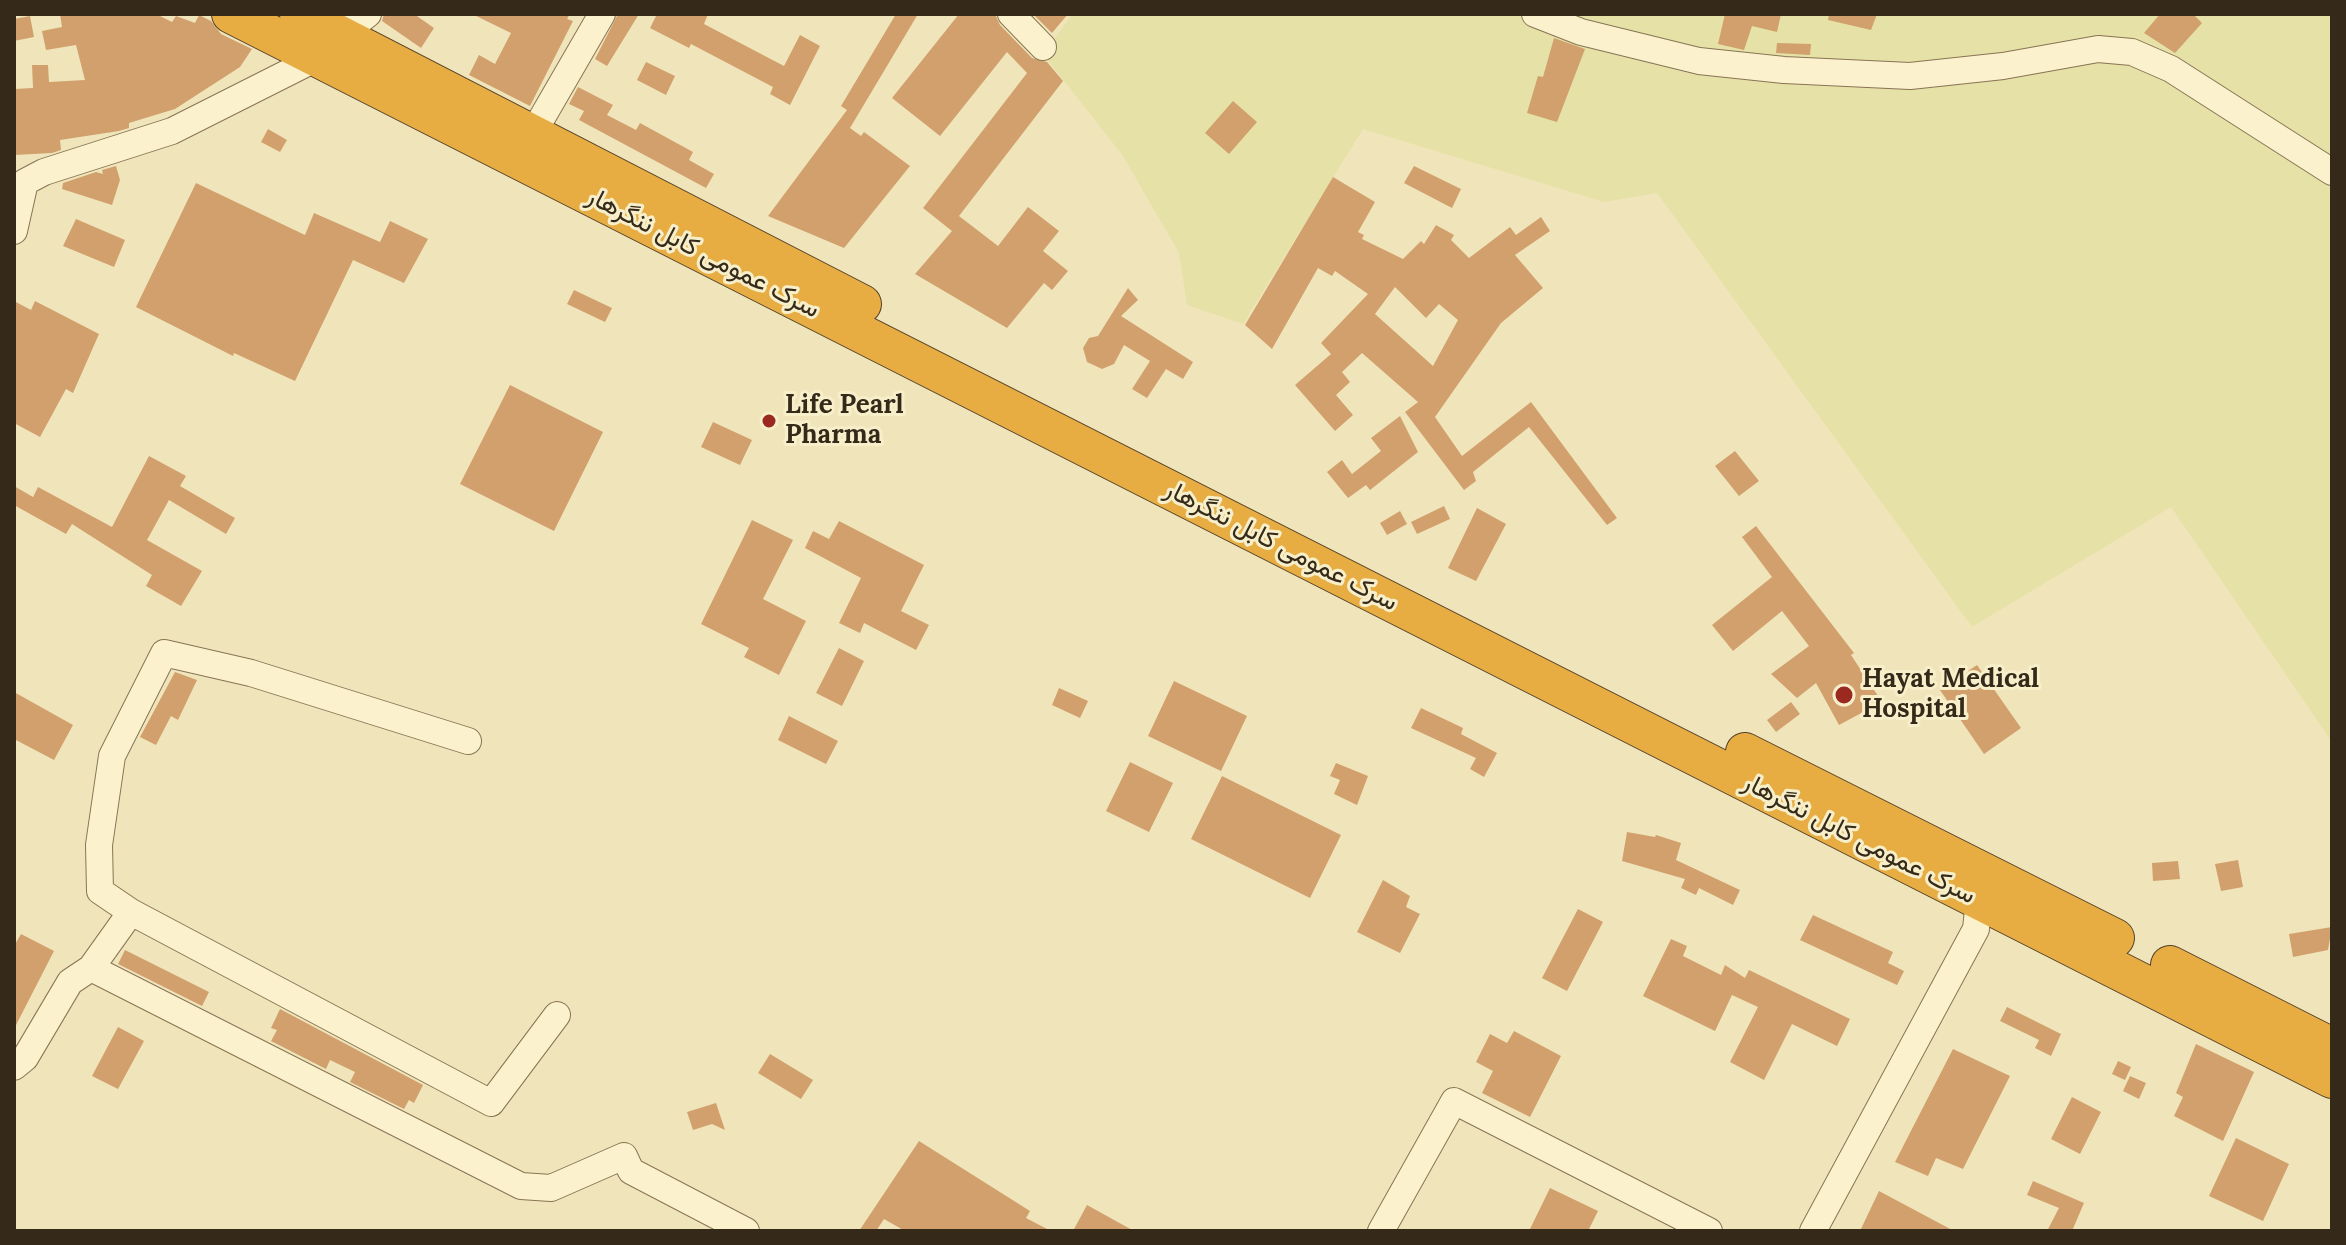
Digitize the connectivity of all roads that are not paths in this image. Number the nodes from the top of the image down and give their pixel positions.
1 (231, 14) edge
2 (602, 14) edge
3 (1011, 14) edge
4 (1535, 14) edge
5 (324, 26) edge
6 (1043, 47) dead end
7 (532, 135) junction
8 (2332, 172) edge
9 (20, 181) edge
10 (14, 231) edge
11 (864, 320) junction
12 (468, 741) dead end
13 (1971, 886) junction
14 (131, 912) junction
15 (91, 968) junction
16 (557, 1015) dead end
17 (2332, 1047) edge
18 (14, 1067) edge
19 (2332, 1079) edge
20 (746, 1231) edge
21 (1381, 1231) edge
22 (1709, 1231) edge
23 (1813, 1231) edge

1 - 5 highway, سرک عمومی کابل ننگرهار
2 - 7 street
3 - 6 street
4 - 8 street
5 - 7 highway, سرک عمومی کابل ننگرهار
5 - 9 street
5 - 11 highway, سرک عمومی کابل ننگرهار
7 - 11 highway, سرک عمومی کابل ننگرهار
9 - 10 street
11 - 13 highway, سرک عمومی کابل ننگرهار
12 - 14 street
13 - 17 highway, سرک عمومی کابل ننگرهار
13 - 19 highway, سرک عمومی کابل ننگرهار
13 - 23 street
14 - 15 street
14 - 16 street
15 - 18 street
15 - 20 street
21 - 22 street

